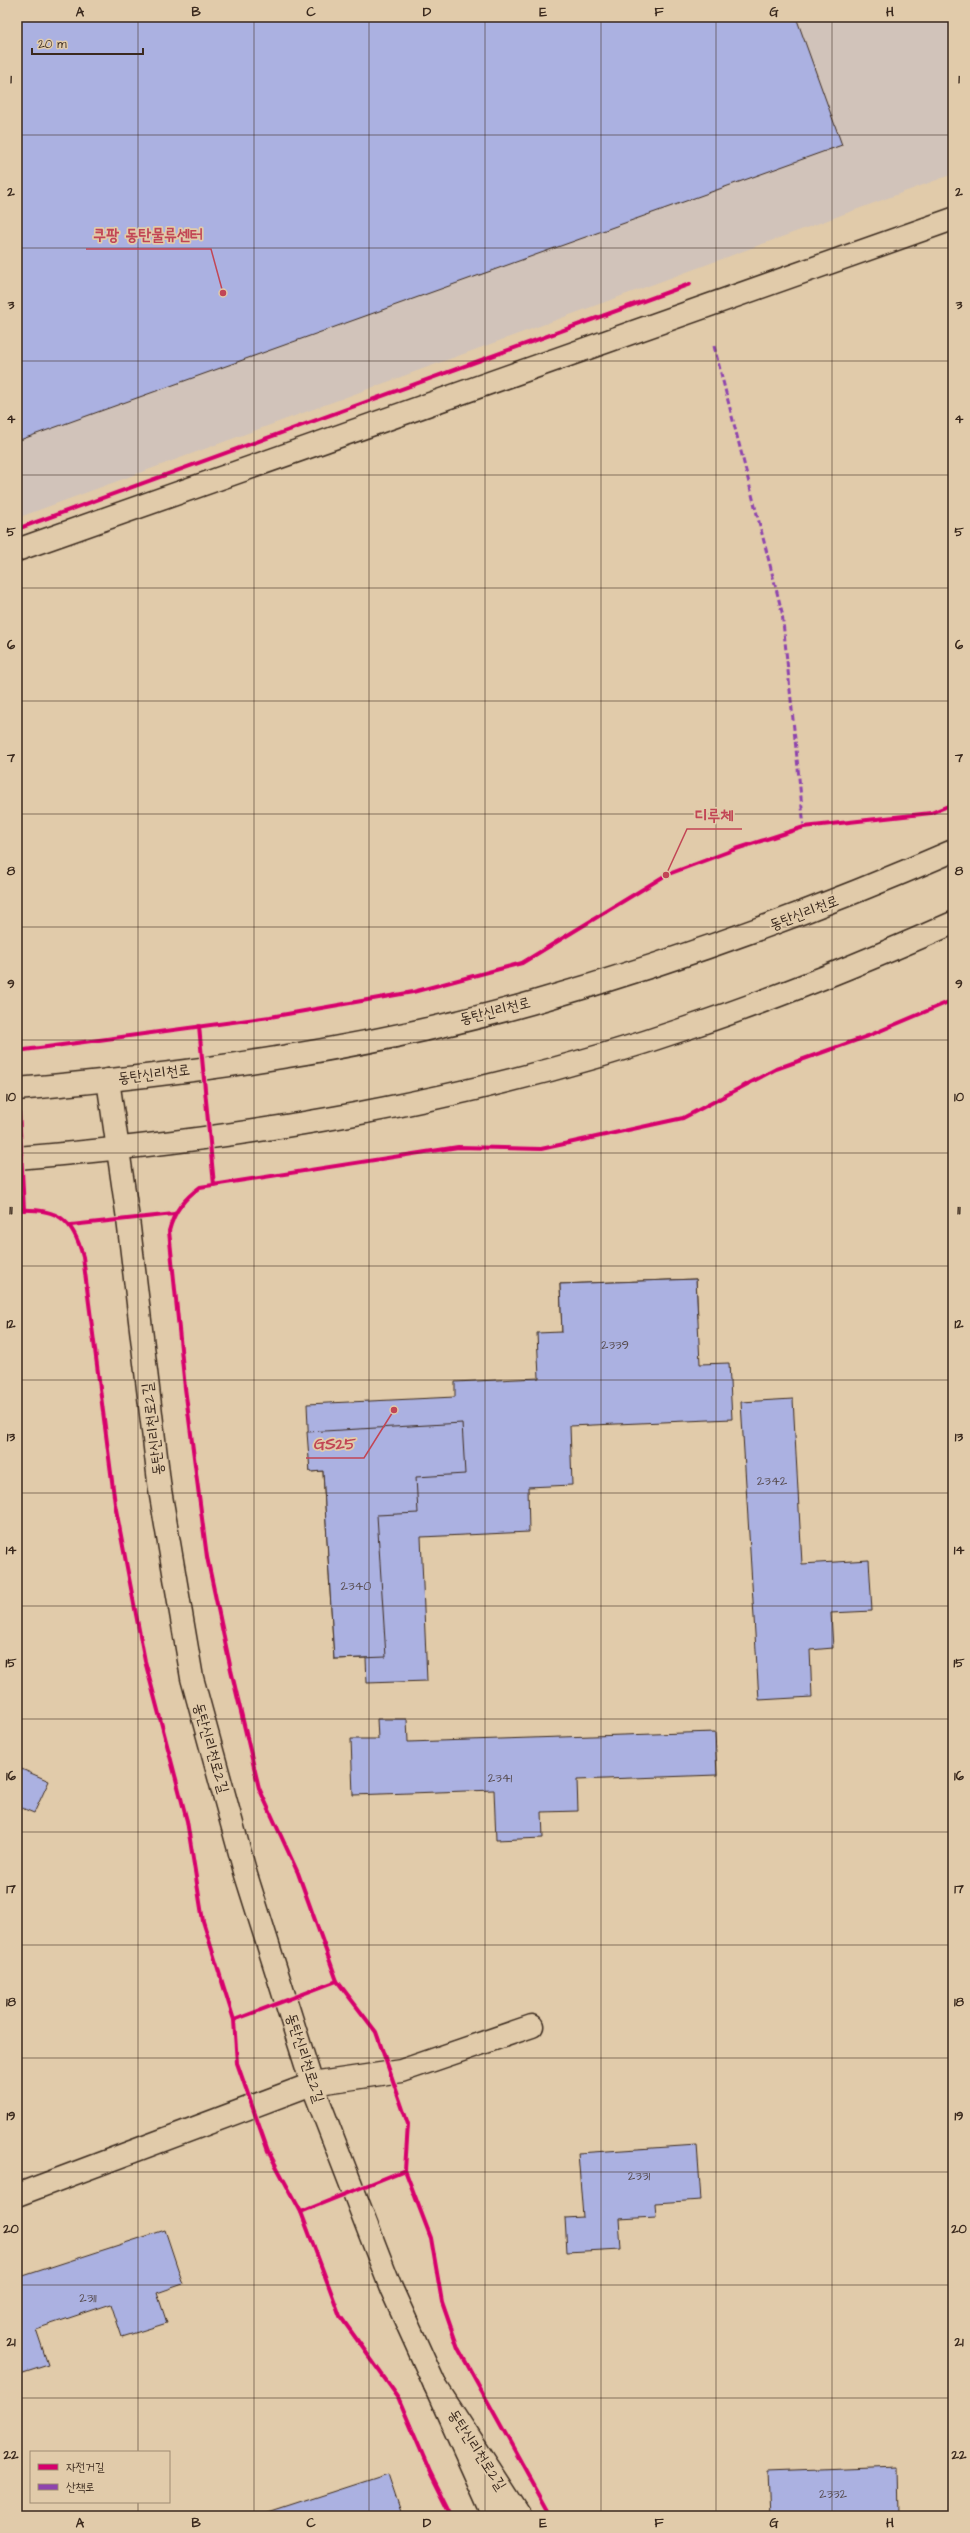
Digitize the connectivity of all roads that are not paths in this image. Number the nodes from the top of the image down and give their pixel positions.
1 (953, 219) edge
2 (17, 550) edge
3 (953, 851) edge
4 (953, 923) edge
5 (108, 1080) junction
6 (17, 1089) edge
7 (117, 1150) junction
8 (17, 1158) edge
9 (532, 2026) dead end
10 (312, 2084) junction
11 (17, 2195) edge
12 (435, 2385) junction
13 (494, 2516) edge
14 (520, 2516) edge

1 - 2 street
3 - 5 street, 동탄신리천로
4 - 7 street
5 - 6 street, 동탄신리천로
5 - 7 street, 동탄신리천로2길
7 - 8 street
7 - 10 street, 동탄신리천로2길
9 - 10 street
10 - 11 street
10 - 12 street, 동탄신리천로2길
12 - 13 street, 동탄신리천로2길
12 - 14 street, 동탄신리천로2길

